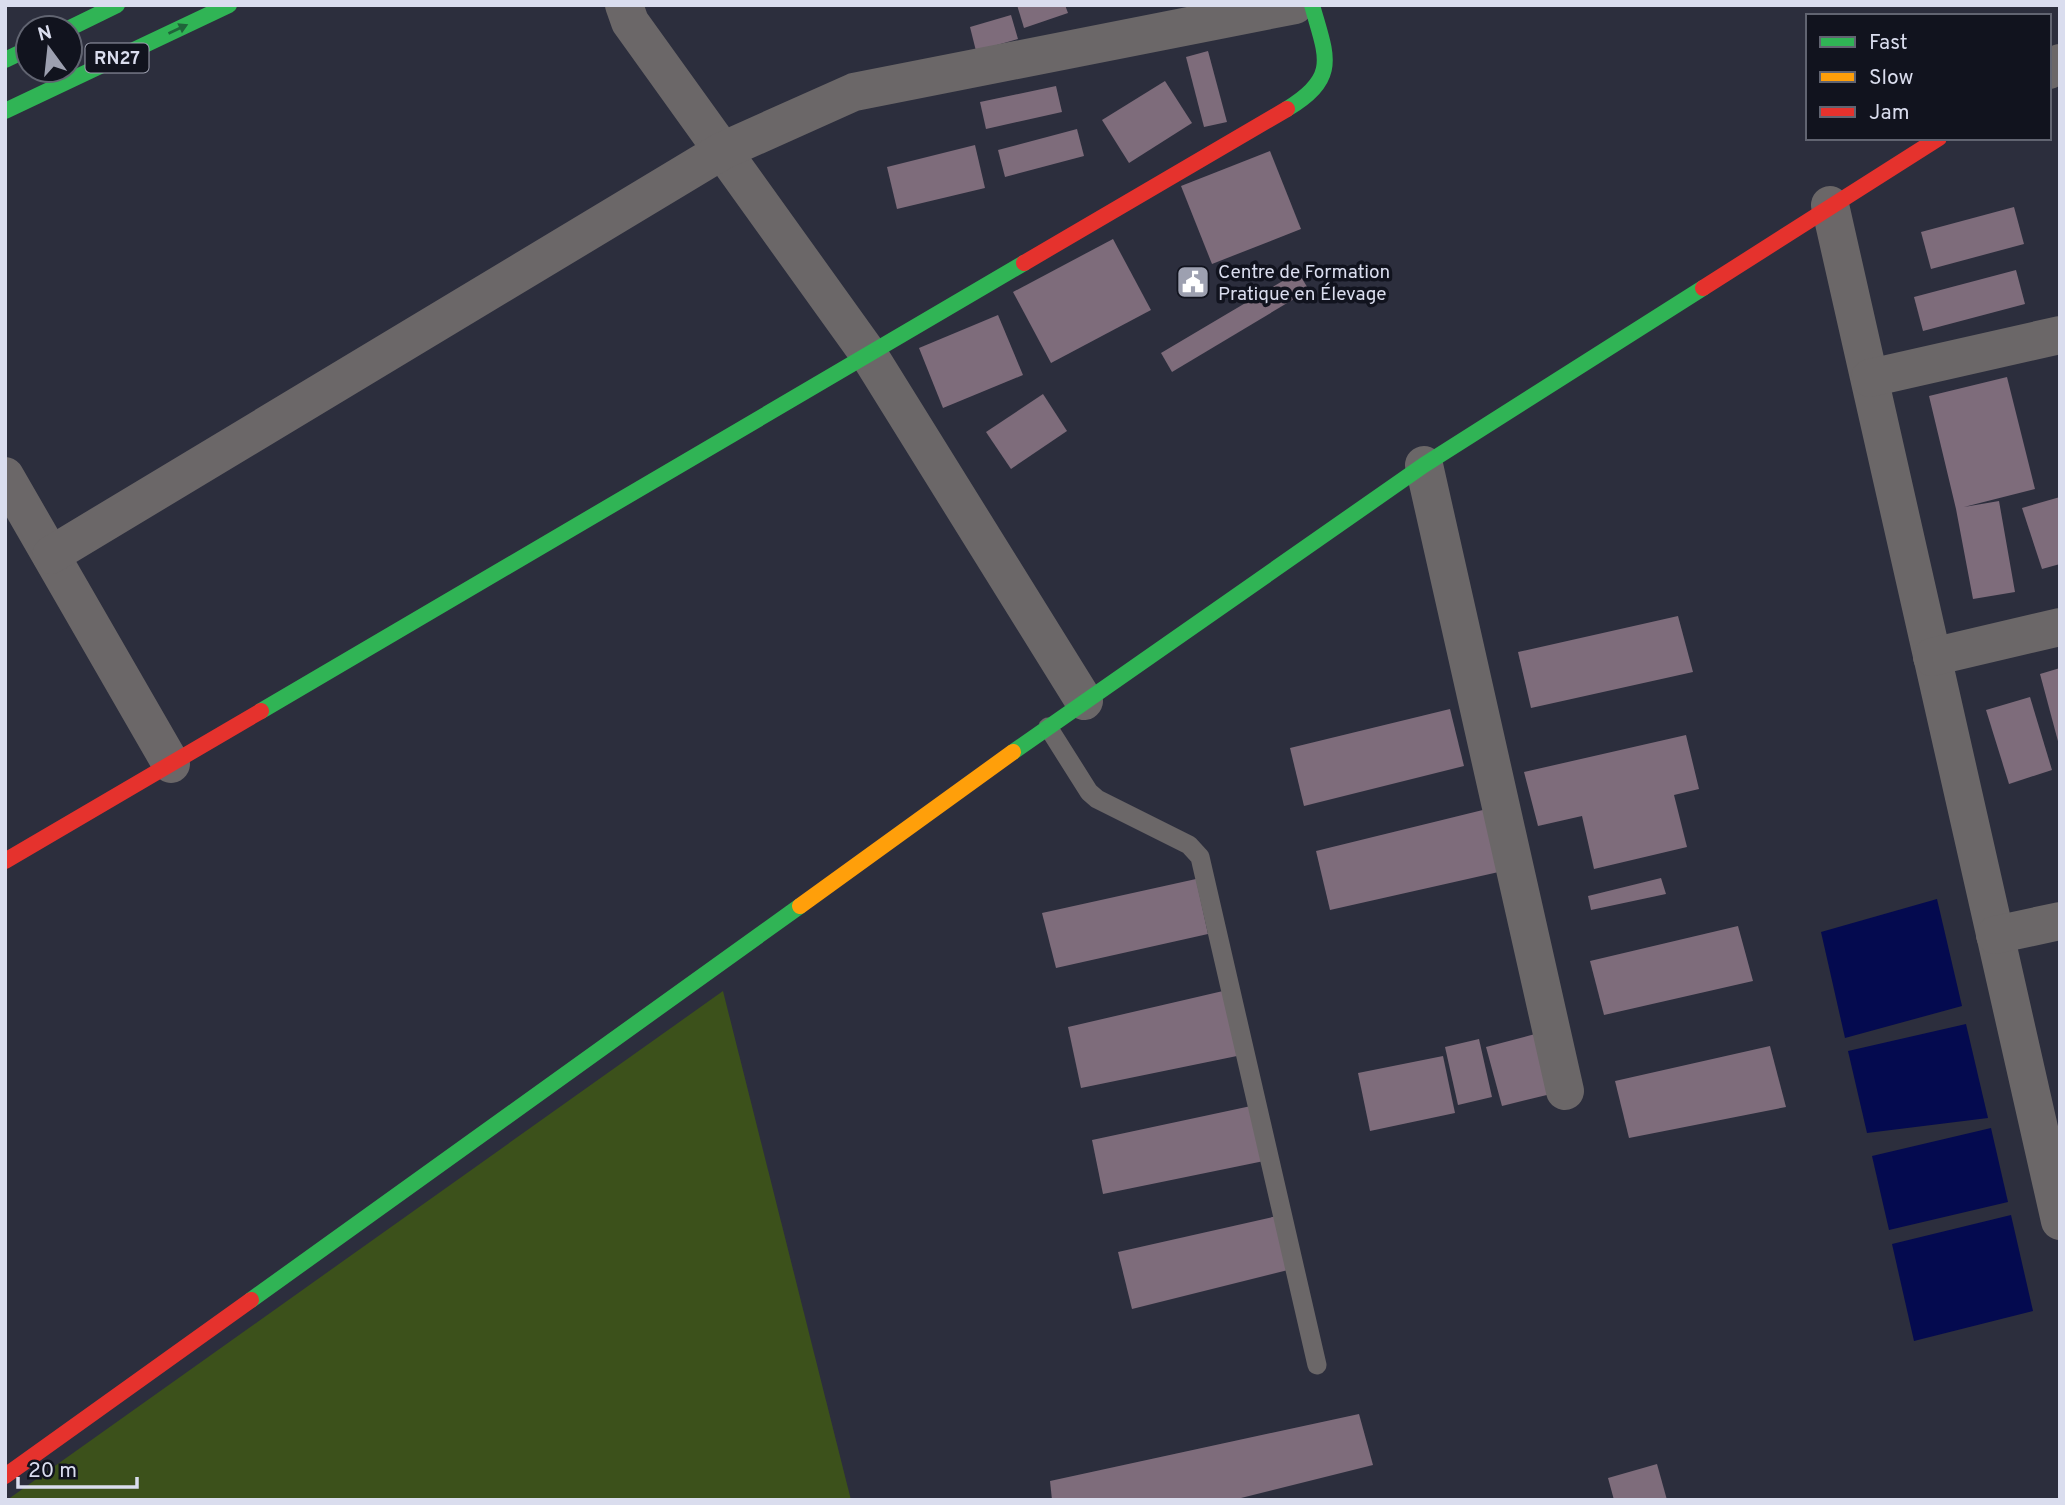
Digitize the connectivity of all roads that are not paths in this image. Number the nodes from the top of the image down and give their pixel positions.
1 (117, 5) edge
2 (229, 5) edge
3 (624, 5) edge
4 (1296, 5) edge
5 (1312, 5) edge
6 (84, 21) edge
7 (5, 111) edge
8 (1936, 140) edge
9 (722, 150) junction
10 (1830, 205) junction
11 (2060, 335) edge
12 (869, 355) junction
13 (1870, 378) junction
14 (1424, 465) junction
15 (5, 476) edge
16 (51, 555) junction
17 (2060, 627) edge
18 (1932, 657) junction
19 (1084, 701) junction
20 (1048, 727) junction
21 (171, 765) junction
22 (5, 860) edge
23 (2060, 921) edge
24 (1995, 934) junction
25 (1565, 1091) dead end
26 (2053, 1163) edge
27 (2060, 1221) edge
28 (1317, 1365) dead end
29 (5, 1476) edge

1 - 6 street, RN27
7 -> 2 street, RN27
3 - 9 street
4 - 9 street
5 - 12 street
8 - 10 street
9 - 12 street
9 - 16 street
10 - 13 street
10 - 14 street
11 - 13 street
12 - 19 street
12 - 21 street
13 - 18 street
14 - 19 street
14 - 25 street
15 - 16 street
16 - 21 street
17 - 18 street
18 - 24 street
19 - 20 street
20 - 28 lane
20 - 29 street
21 - 22 street
23 - 24 street
24 - 26 street
26 - 27 street

